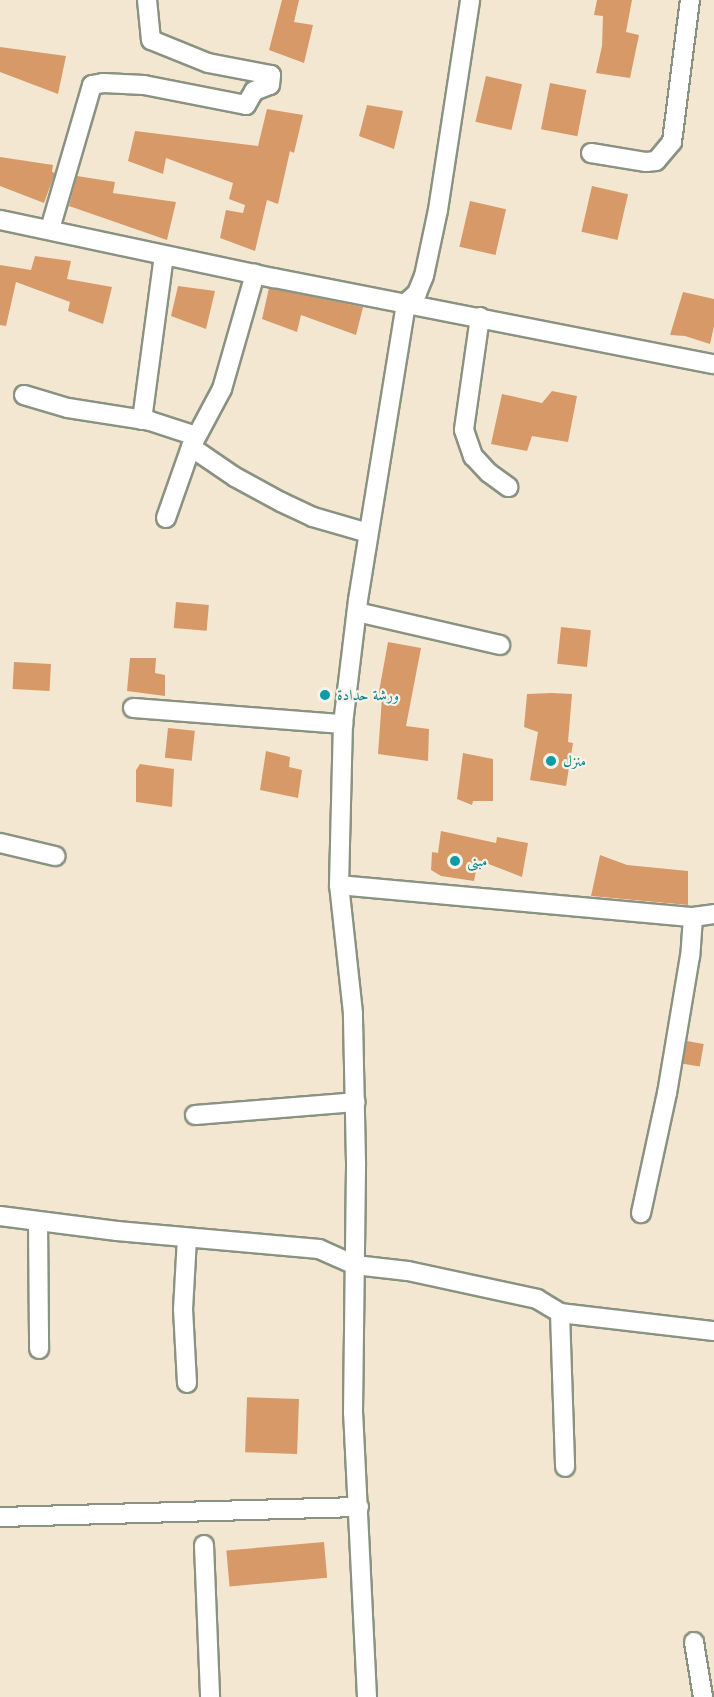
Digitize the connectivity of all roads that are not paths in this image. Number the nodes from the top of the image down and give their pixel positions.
1 (147, 0) edge
2 (470, 0) edge
3 (690, 0) edge
4 (591, 153) dead end
5 (0, 220) edge
6 (50, 230) junction
7 (164, 255) junction
8 (255, 274) junction
9 (406, 303) junction
10 (480, 317) junction
11 (714, 364) edge
12 (24, 395) dead end
13 (142, 420) junction
14 (194, 441) junction
15 (508, 488) dead end
16 (166, 518) dead end
17 (368, 533) junction
18 (357, 612) junction
19 (500, 645) dead end
20 (133, 708) dead end
21 (344, 724) junction
22 (0, 843) edge
23 (55, 856) dead end
24 (339, 885) junction
25 (714, 914) edge
26 (693, 917) junction
27 (355, 1102) junction
28 (195, 1115) dead end
29 (641, 1213) dead end
30 (0, 1216) edge
31 (38, 1222) junction
32 (187, 1238) junction
33 (355, 1264) junction
34 (560, 1313) junction
35 (714, 1331) edge
36 (39, 1349) dead end
37 (187, 1383) dead end
38 (565, 1467) dead end
39 (359, 1507) junction
40 (0, 1517) edge
41 (204, 1545) dead end
42 (694, 1642) dead end
43 (210, 1697) edge
44 (367, 1697) edge
45 (703, 1697) edge

1 - 6 street
2 - 9 street
3 - 4 street
5 - 6 street
6 - 7 street
7 - 8 street
7 - 13 street
8 - 9 street
8 - 14 street
9 - 10 street
9 - 17 street
10 - 11 street
10 - 15 street
12 - 13 street
13 - 14 street
14 - 16 street
14 - 17 street
17 - 18 street
18 - 19 street
18 - 21 street
20 - 21 street
21 - 24 street
22 - 23 street
24 - 26 street
24 - 27 street
25 - 26 street
26 - 29 street
27 - 28 street
27 - 33 street
30 - 31 street
31 - 32 street
31 - 36 street
32 - 33 street
32 - 37 street
33 - 34 street
33 - 39 street
34 - 35 street
34 - 38 street
39 - 40 street
39 - 44 street
41 - 43 street
42 - 45 street

